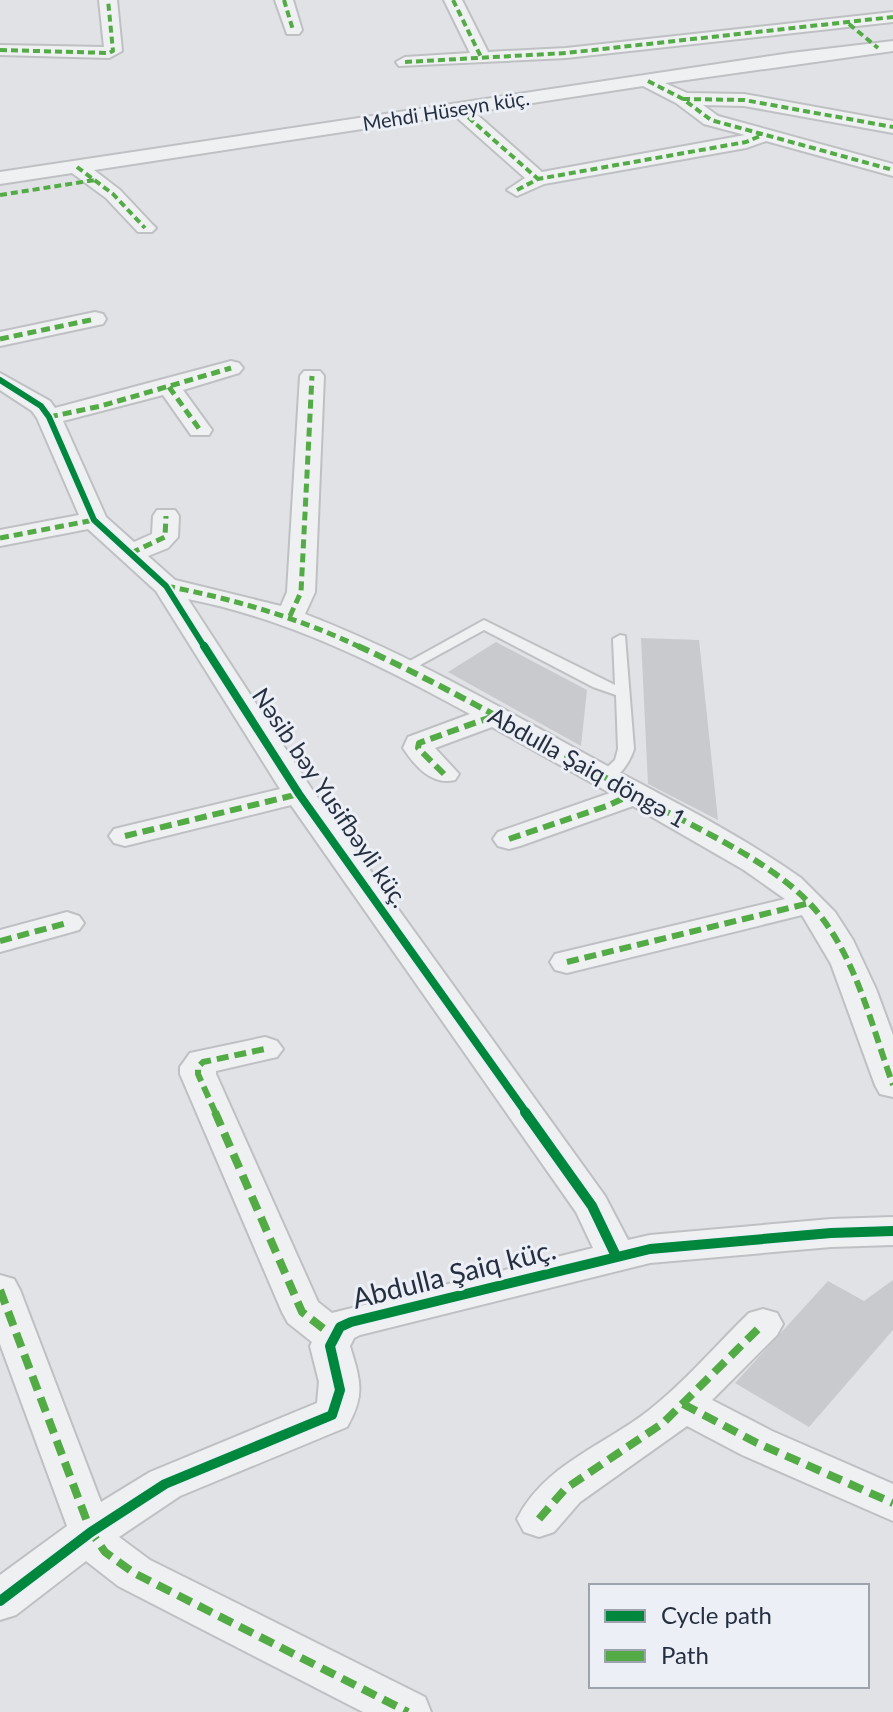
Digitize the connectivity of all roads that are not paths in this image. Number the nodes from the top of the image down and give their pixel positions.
1 (108, 0) edge
2 (284, 0) edge
3 (453, 0) edge
4 (893, 17) edge
5 (849, 24) junction
6 (293, 30) dead end
7 (885, 47) edge
8 (0, 50) edge
9 (482, 59) junction
10 (405, 62) dead end
11 (648, 81) junction
12 (683, 99) junction
13 (460, 110) junction
14 (893, 127) edge
15 (760, 136) junction
16 (77, 167) junction
17 (893, 170) edge
18 (0, 178) edge
19 (538, 179) junction
20 (517, 190) dead end
21 (145, 228) dead end
22 (95, 319) dead end
23 (0, 339) edge
24 (231, 368) dead end
25 (312, 376) dead end
26 (0, 380) edge
27 (169, 387) junction
28 (49, 417) junction
29 (200, 430) dead end
30 (166, 516) dead end
31 (94, 520) junction
32 (0, 538) edge
33 (131, 553) junction
34 (166, 586) junction
35 (290, 616) junction
36 (620, 639) dead end
37 (406, 667) junction
38 (623, 693) junction
39 (494, 716) junction
40 (444, 774) dead end
41 (605, 777) junction
42 (635, 793) junction
43 (299, 794) junction
44 (125, 836) dead end
45 (509, 839) dead end
46 (810, 903) junction
47 (67, 923) dead end
48 (0, 941) edge
49 (567, 962) dead end
50 (265, 1049) dead end
51 (893, 1085) edge
52 (893, 1231) edge
53 (616, 1256) junction
54 (0, 1290) edge
55 (763, 1324) dead end
56 (333, 1336) junction
57 (683, 1404) junction
58 (893, 1503) edge
59 (539, 1519) dead end
60 (91, 1532) junction
61 (0, 1601) edge
62 (408, 1712) edge

1 - 8 street
2 - 6 street
3 - 9 street
4 - 5 street
5 - 7 street
5 - 9 street
7 - 11 street, Mehdi Hüseyn küç.
9 - 10 street
11 - 12 street
11 - 13 street, Mehdi Hüseyn küç.
12 - 14 street
12 - 15 street
13 - 16 street, Mehdi Hüseyn küç.
13 - 19 street
15 - 17 street
15 - 19 street
16 - 18 street, Mehdi Hüseyn küç.
16 - 21 street
19 - 20 street
22 - 23 street
24 - 27 street
25 - 35 street
26 - 28 street, Nəsib bəy Yusifbəyli küç.
27 - 28 street
27 - 29 street
28 - 31 street, Nəsib bəy Yusifbəyli küç.
30 - 33 street
31 - 32 street
31 - 33 street, Nəsib bəy Yusifbəyli küç.
33 - 34 street, Nəsib bəy Yusifbəyli küç.
34 - 35 street, Abdulla Şaiq döngə 1
34 - 43 street, Nəsib bəy Yusifbəyli küç.
35 - 37 street, Abdulla Şaiq döngə 1
36 - 38 lane
37 - 38 lane
37 - 39 street, Abdulla Şaiq döngə 1
38 - 41 lane
39 - 40 street
39 - 41 street, Abdulla Şaiq döngə 1
41 - 42 street, Abdulla Şaiq döngə 1
42 - 45 street
42 - 46 street, Abdulla Şaiq döngə 1
43 - 44 street
43 - 53 street, Nəsib bəy Yusifbəyli küç.
46 - 49 street
46 - 51 street, Abdulla Şaiq döngə 1
47 - 48 street
50 - 56 street
52 - 53 street, Abdulla Şaiq küç.
53 - 56 street, Abdulla Şaiq küç.
54 - 60 street
55 - 57 street
56 - 60 street, Abdulla Şaiq küç.
57 - 58 street
57 - 59 street
60 - 61 street, Abdulla Şaiq küç.
60 - 62 street

